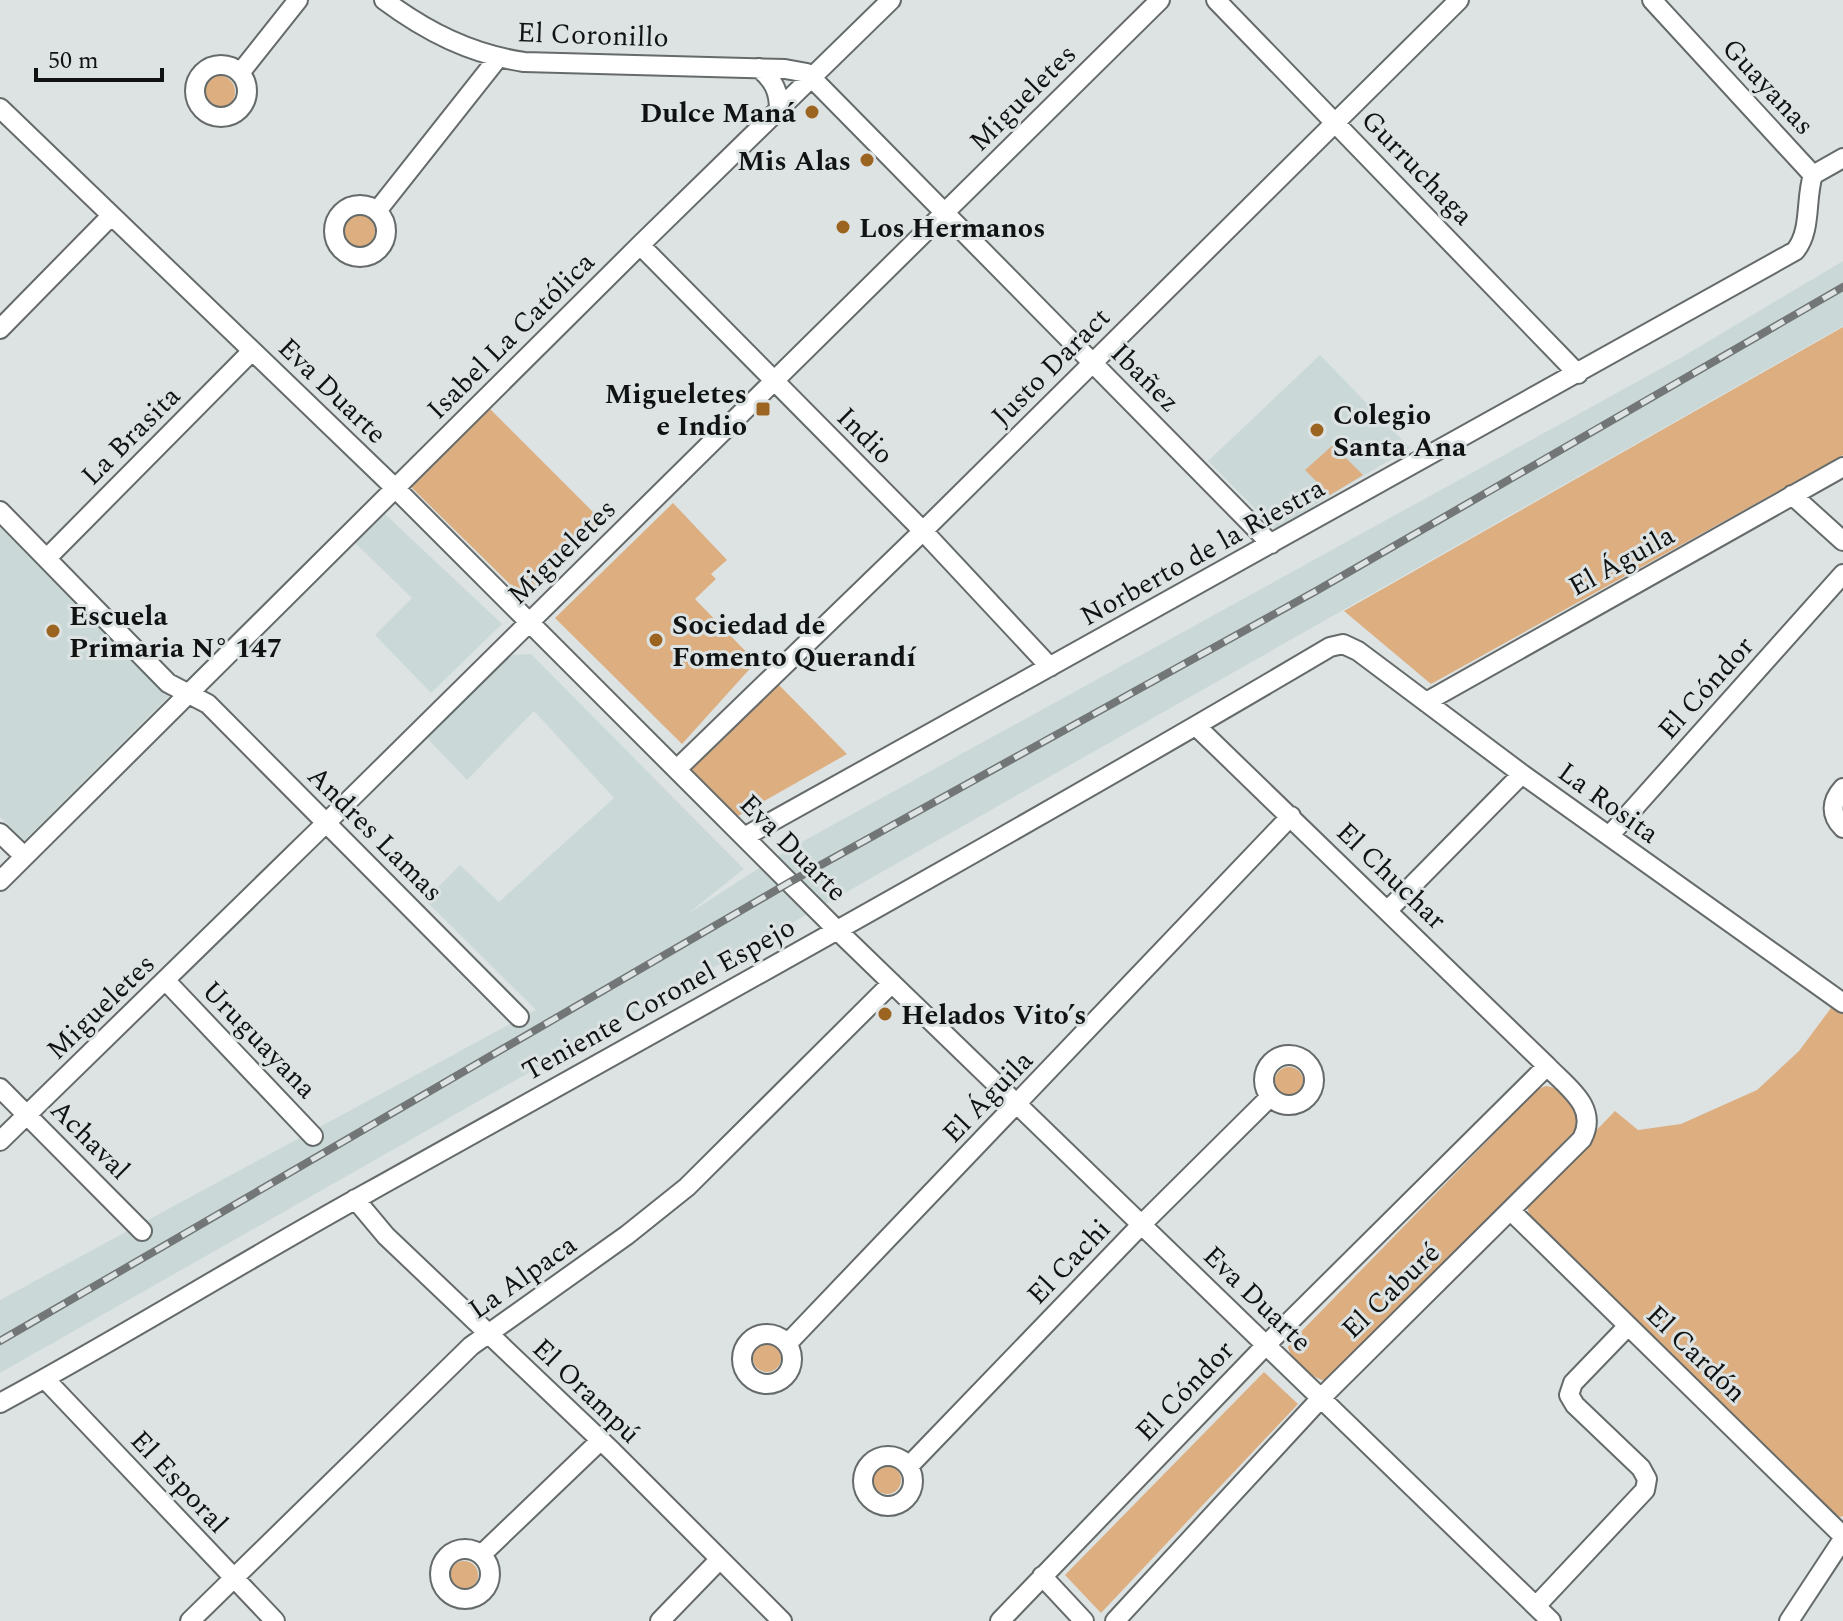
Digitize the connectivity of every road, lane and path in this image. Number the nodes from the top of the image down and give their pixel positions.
1 (298, 0) edge
2 (384, 0) edge
3 (891, 0) edge
4 (1160, 0) edge
5 (1216, 0) edge
6 (1459, 0) edge
7 (1652, 0) edge
8 (498, 58) junction
9 (759, 68) junction
10 (240, 73) dead end
11 (813, 78) junction
12 (0, 108) edge
13 (779, 110) junction
14 (1337, 123) junction
15 (1843, 158) edge
16 (1813, 175) junction
17 (377, 211) dead end
18 (944, 213) junction
19 (111, 216) junction
20 (640, 245) junction
21 (0, 329) edge
22 (252, 351) junction
23 (1092, 363) junction
24 (1578, 374) junction
25 (774, 382) junction
26 (1843, 467) edge
27 (395, 488) junction
28 (1792, 495) junction
29 (0, 511) edge
30 (923, 531) junction
31 (1843, 541) edge
32 (1271, 544) junction
33 (47, 558) junction
34 (1843, 574) edge
35 (530, 621) junction
36 (1343, 644) joint
37 (1050, 667) junction
38 (189, 693) junction
39 (1426, 702) junction
40 (1196, 726) junction
41 (677, 769) junction
42 (1522, 774) junction
43 (1843, 788) edge
44 (1291, 816) junction
45 (326, 823) junction
46 (1843, 828) edge
47 (0, 833) edge
48 (1609, 836) junction
49 (744, 837) junction
50 (24, 856) junction
51 (0, 881) edge
52 (1388, 910) junction
53 (837, 930) junction
54 (166, 981) junction
55 (892, 983) junction
56 (1843, 1003) edge
57 (519, 1017) dead end
58 (1547, 1066) junction
59 (0, 1088) edge
60 (1270, 1097) dead end
61 (1018, 1105) junction
62 (28, 1115) junction
63 (313, 1136) dead end
64 (0, 1141) edge
65 (355, 1199) junction
66 (1511, 1211) junction
67 (1142, 1224) junction
68 (142, 1231) dead end
69 (1628, 1326) junction
70 (488, 1334) junction
71 (787, 1344) dead end
72 (1266, 1345) junction
73 (45, 1379) junction
74 (1321, 1398) junction
75 (0, 1403) edge
76 (600, 1441) junction
77 (909, 1466) dead end
78 (1843, 1537) edge
79 (481, 1555) dead end
80 (719, 1560) junction
81 (1042, 1576) junction
82 (232, 1578) junction
83 (1536, 1606) junction
84 (190, 1621) edge
85 (275, 1621) edge
86 (660, 1621) edge
87 (782, 1621) edge
88 (1000, 1621) edge
89 (1084, 1621) edge
90 (1115, 1621) edge
91 (1551, 1621) edge
92 (1789, 1621) edge

1 - 10 street
2 - 8 street, El Coronillo
3 - 11 street, Isabel La Católica
4 - 18 street, Migueletes
5 - 14 street, Gurruchaga
6 - 14 street, Justo Daract
7 - 16 street, Guayanas
8 - 9 street, El Coronillo
8 - 17 street
9 - 11 street, El Coronillo
9 - 13 street
11 - 13 street, Isabel La Católica
11 - 18 street, Ibañez
12 - 19 street, Eva Duarte
13 - 20 street, Isabel La Católica
14 - 23 street, Justo Daract
14 - 24 street, Gurruchaga
15 - 16 street
16 - 24 street, Norberto de la Riestra
18 - 23 street, Ibañez
18 - 25 street, Migueletes
19 - 21 street
19 - 22 street, Eva Duarte
20 - 25 street, Indio
20 - 27 street, Isabel La Católica
22 - 27 street, Eva Duarte
22 - 33 street, La Brasita
23 - 30 street, Justo Daract
23 - 32 street, Ibañez
24 - 32 street, Norberto de la Riestra
25 - 30 street, Indio
25 - 35 street, Migueletes
26 - 28 street, El Águila
27 - 35 street, Eva Duarte
27 - 38 street, Isabel La Católica
28 - 31 street
28 - 39 street, El Águila
29 - 33 street, Andres Lamas
30 - 37 street, Indio
30 - 41 street, Justo Daract
32 - 37 street, Norberto de la Riestra
33 - 38 street, Andres Lamas
34 - 48 street, El Cóndor
35 - 41 street, Eva Duarte
35 - 45 street, Migueletes
36 - 39 street, La Rosita
36 - 40 street, Teniente Coronel Espejo
37 - 49 street, Norberto de la Riestra
38 - 45 street, Andres Lamas
38 - 50 street, Isabel La Católica
39 - 42 street, La Rosita
40 - 44 street, El Chuchar
40 - 53 street, Teniente Coronel Espejo
41 - 49 street, Eva Duarte
42 - 48 street, La Rosita
42 - 52 street
43 - 46 street
44 - 52 street, El Chuchar
44 - 61 street, El Águila
45 - 54 street, Migueletes
45 - 57 street, Andres Lamas
47 - 50 street
48 - 56 street, La Rosita
49 - 53 street, Eva Duarte
50 - 51 street, Isabel La Católica
52 - 58 street, El Chuchar
53 - 55 street, Eva Duarte
53 - 65 street, Teniente Coronel Espejo
54 - 62 street, Migueletes
54 - 63 street, Uruguayana
55 - 61 street, Eva Duarte
55 - 70 street, La Alpaca
58 - 66 street, El Caburé
58 - 72 street, El Cóndor
59 - 62 street, Achaval
60 - 67 street, El Cachi
61 - 67 street, Eva Duarte
61 - 71 street, El Águila
62 - 64 street, Migueletes
62 - 68 street, Achaval
65 - 70 street, El Orampú
65 - 73 street, Teniente Coronel Espejo
66 - 69 street, El Cardón
66 - 74 street, El Caburé
67 - 72 street, Eva Duarte
67 - 77 street, El Cachi
69 - 78 street, El Cardón
69 - 83 street
70 - 76 street, El Orampú
70 - 82 street, La Alpaca
72 - 74 street, Eva Duarte
72 - 81 street, El Cóndor
73 - 75 street, Teniente Coronel Espejo
73 - 82 street, El Esporal
74 - 83 street, Eva Duarte
74 - 90 street, El Caburé
76 - 79 street
76 - 80 street, El Orampú
78 - 92 street
80 - 86 street
80 - 87 street, El Orampú
81 - 88 street, El Cóndor
81 - 89 street
82 - 84 street, La Alpaca
82 - 85 street, El Esporal
83 - 91 street, Eva Duarte

